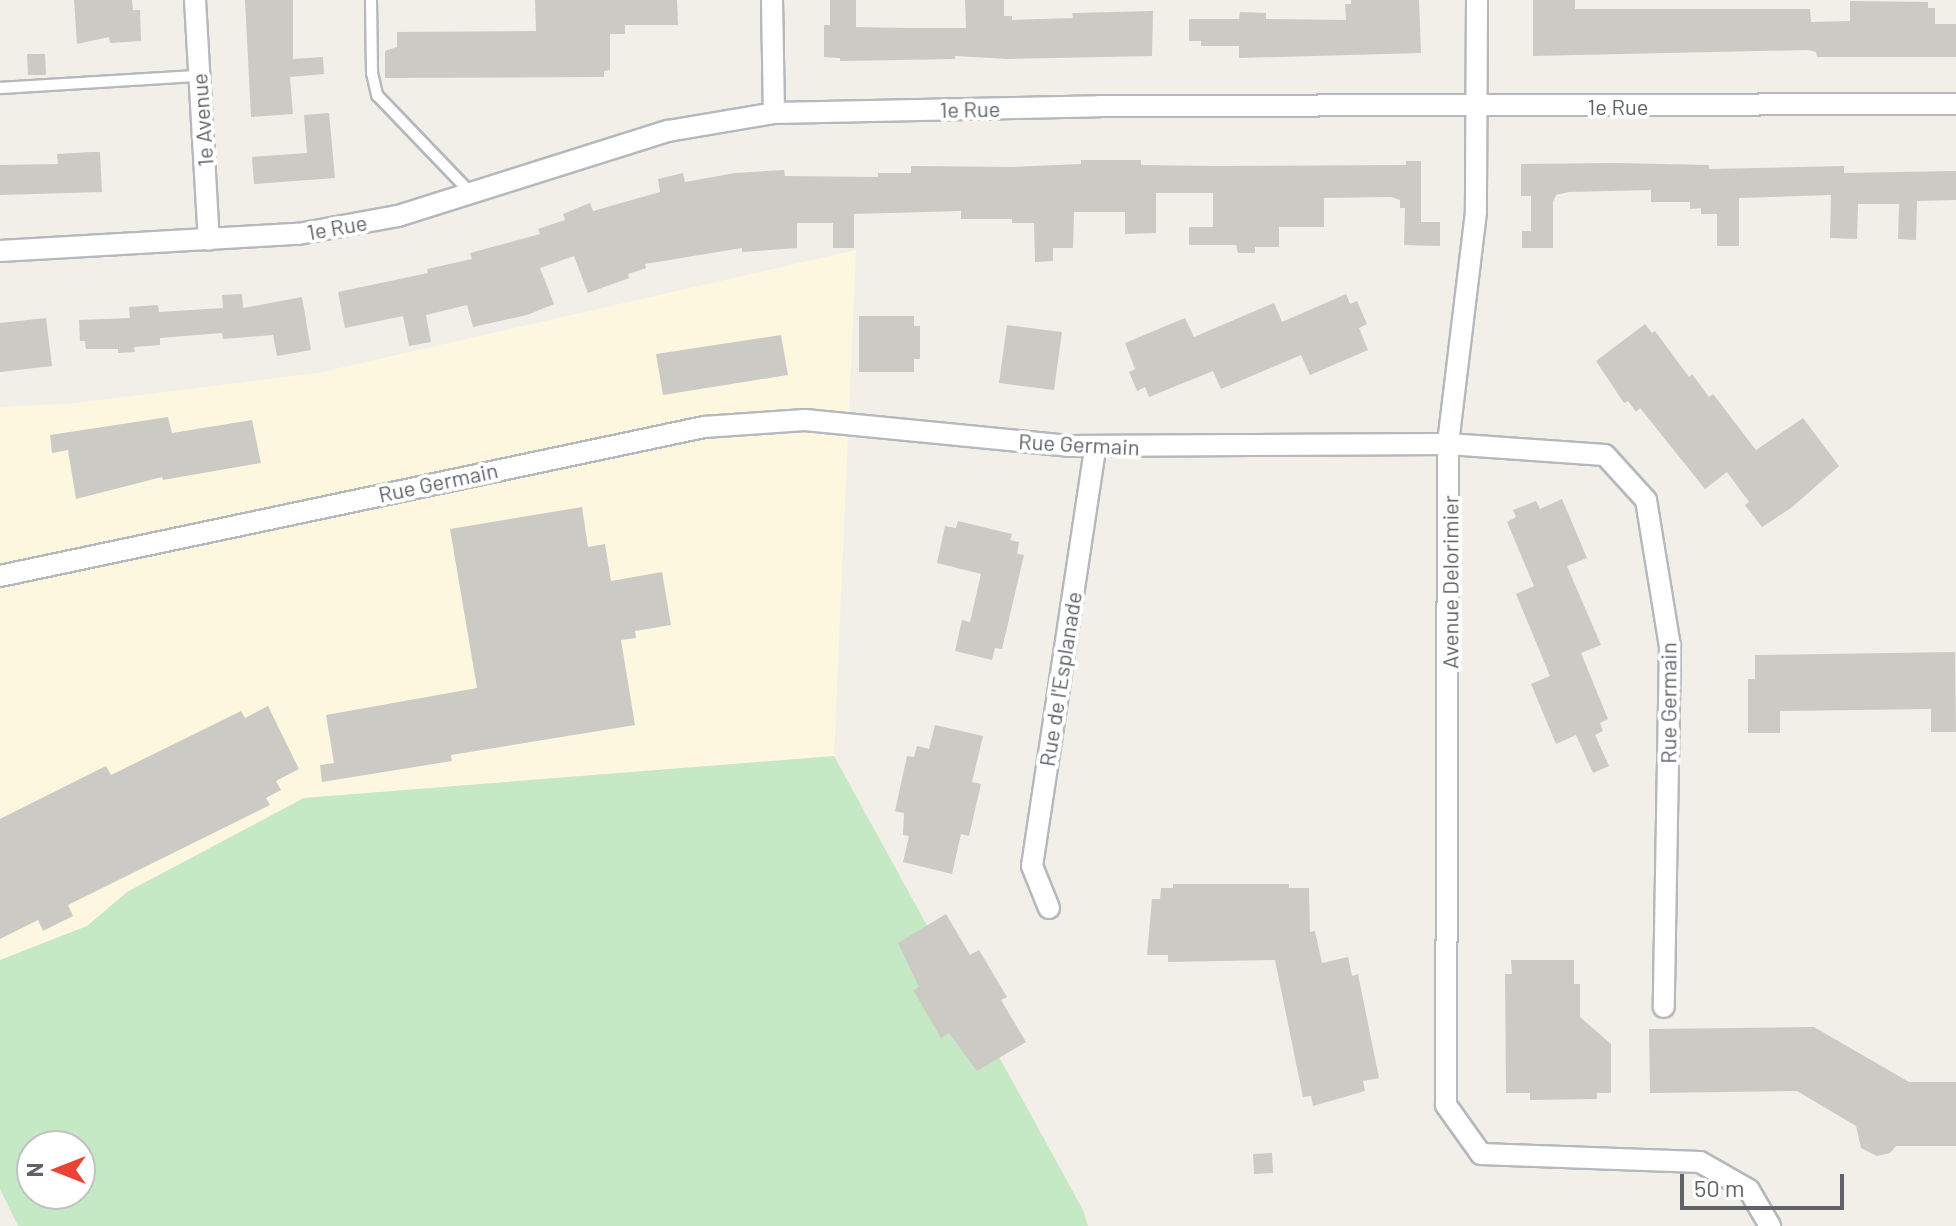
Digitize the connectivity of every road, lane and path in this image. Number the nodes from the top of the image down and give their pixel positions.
1 (195, 0) edge
2 (371, 0) edge
3 (772, 0) edge
4 (1477, 0) edge
5 (199, 76) junction
6 (0, 88) edge
7 (1956, 104) edge
8 (1477, 108) junction
9 (774, 113) junction
10 (472, 194) junction
11 (209, 240) junction
12 (0, 251) edge
13 (1448, 444) junction
14 (1095, 447) junction
15 (0, 576) edge
16 (1049, 908) dead end
17 (1664, 1007) dead end
18 (1770, 1226) edge

1 - 5 street, 1e Avenue
2 - 10 lane
3 - 9 street
4 - 8 street, Avenue Delorimier
5 - 6 lane
5 - 11 street, 1e Avenue
7 - 8 street, 1e Rue
8 - 9 street, 1e Rue
8 - 13 street, Avenue Delorimier
9 - 10 street, 1e Rue
10 - 11 street, 1e Rue
11 - 12 street, 1e Rue
13 - 14 street, Rue Germain
13 - 17 street, Rue Germain
13 - 18 street, Avenue Delorimier
14 - 15 street, Rue Germain
14 - 16 street, Rue de l'Esplanade

